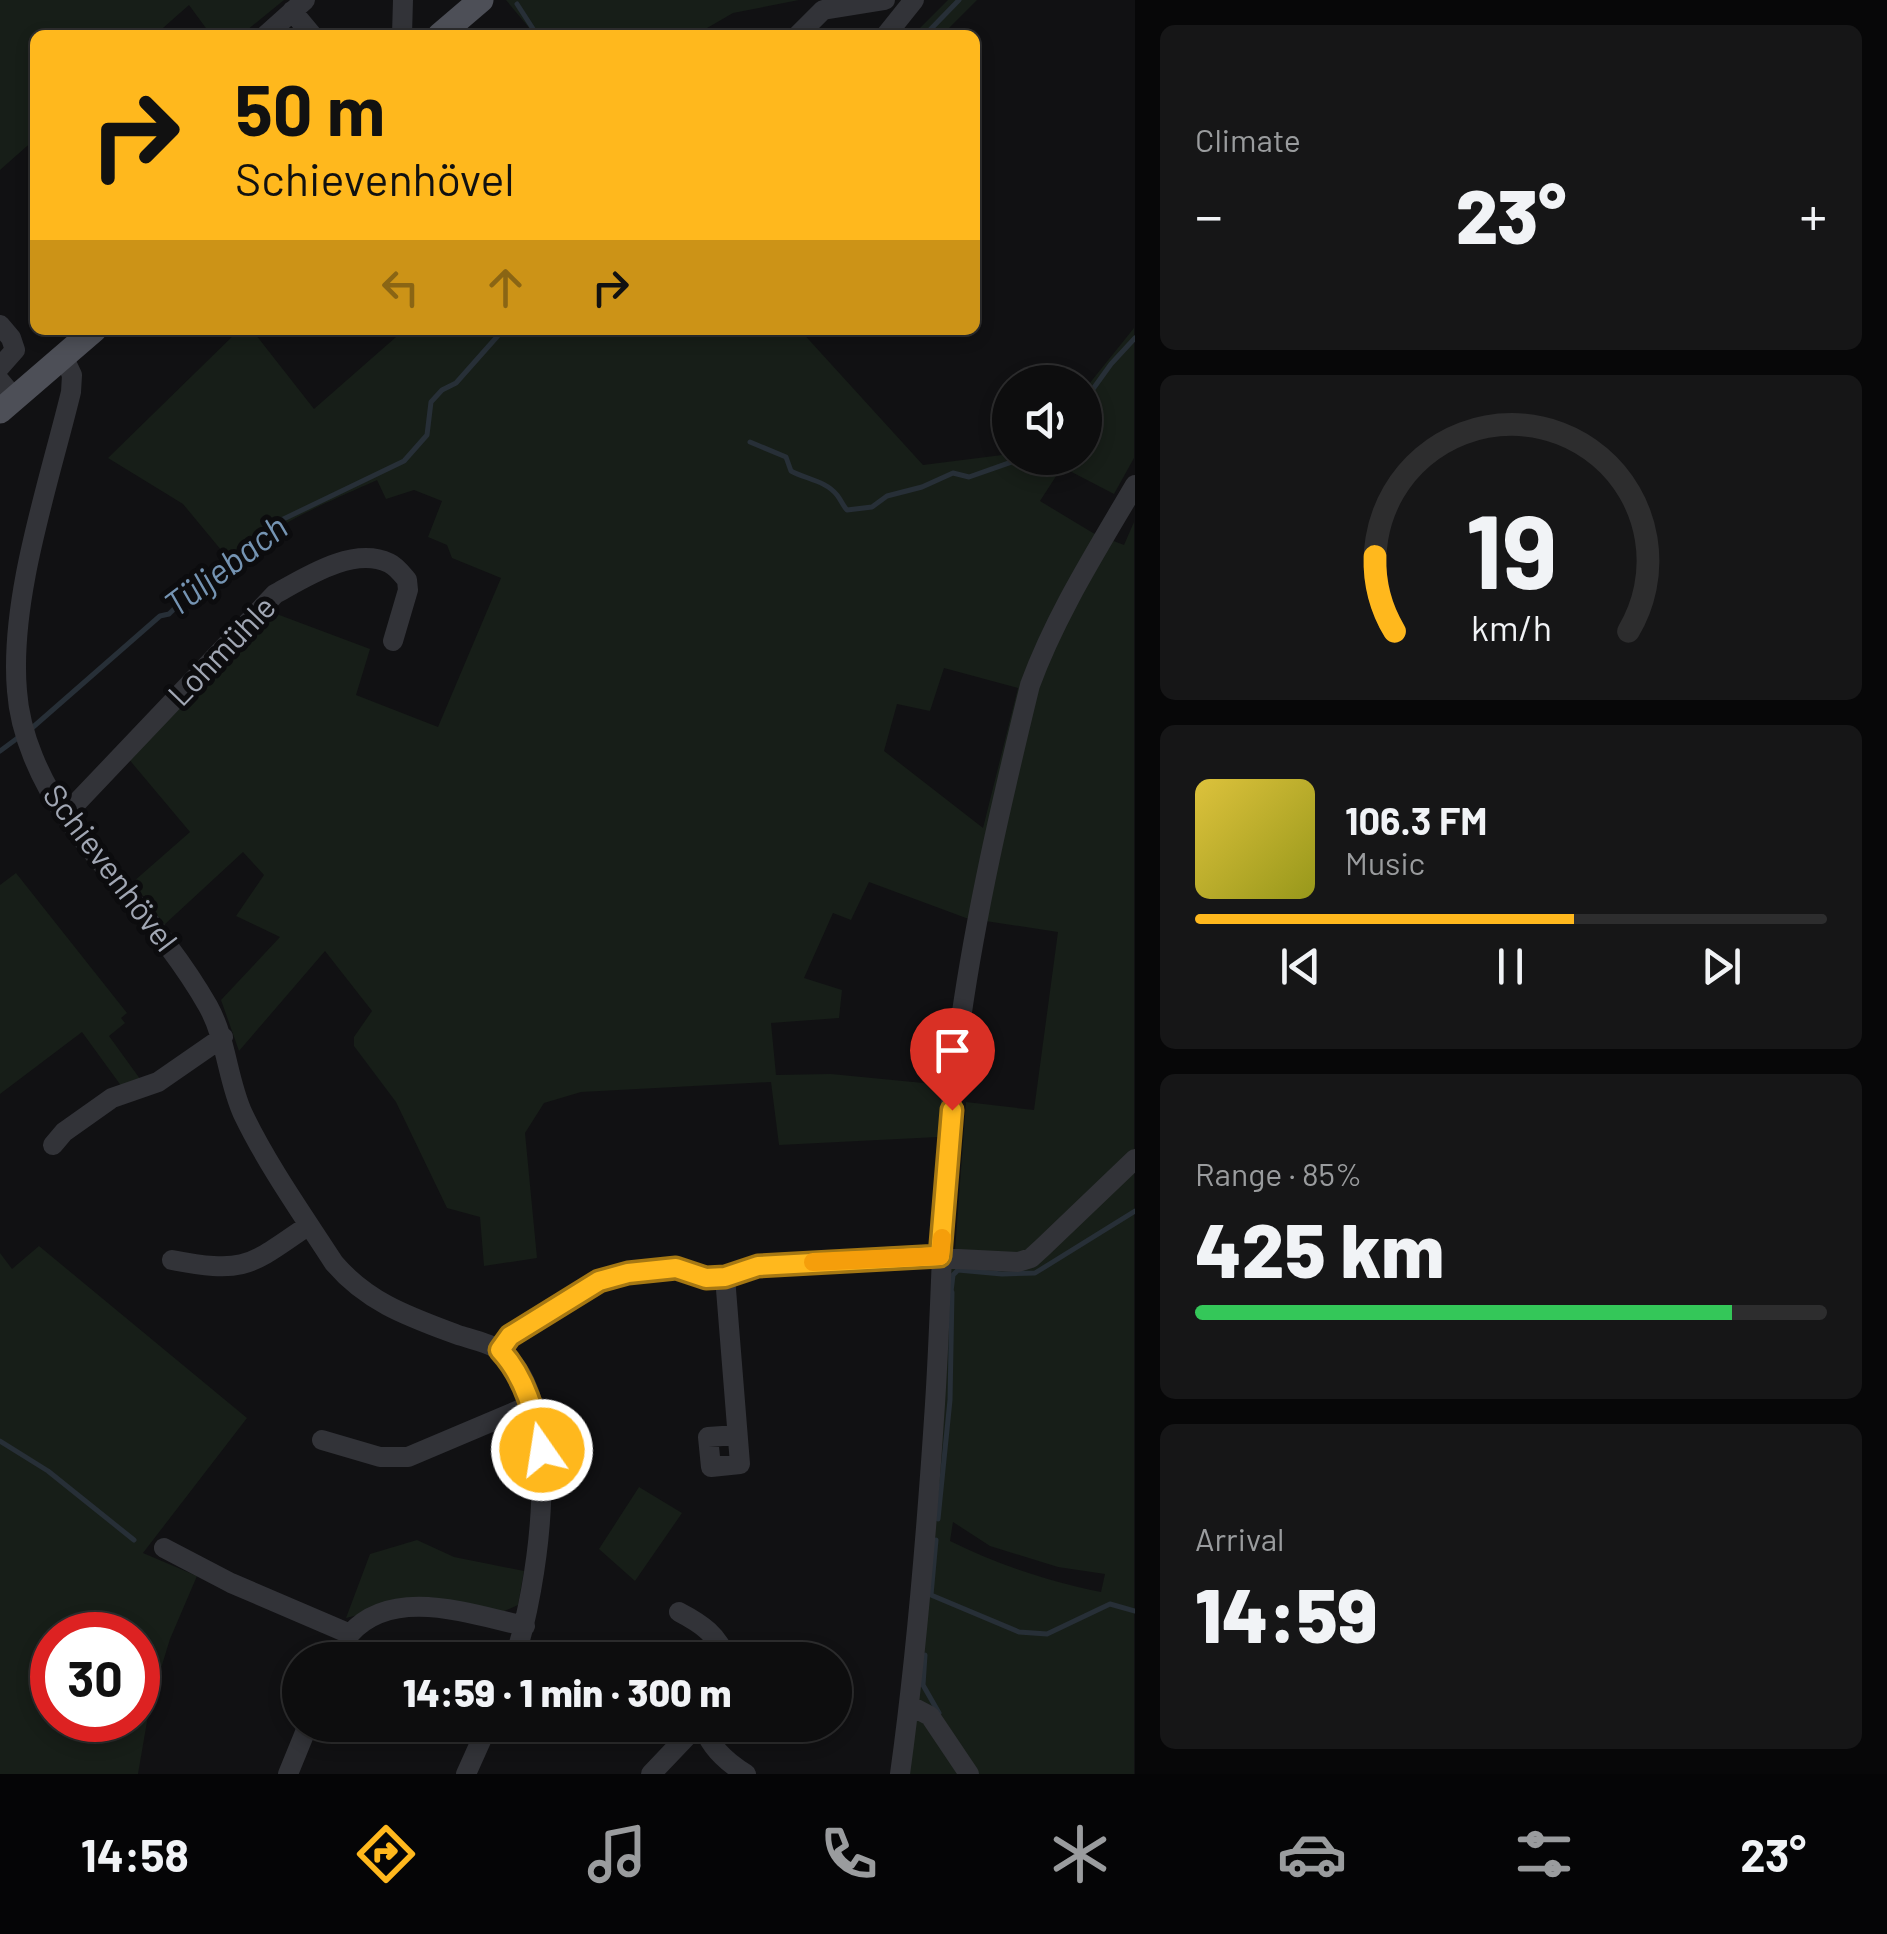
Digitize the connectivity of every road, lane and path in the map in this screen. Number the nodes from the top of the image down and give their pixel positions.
1 (403, 0) edge
2 (480, 0) edge
3 (884, 0) edge
4 (914, 0) edge
5 (298, 5) edge
6 (271, 30) edge
7 (310, 30) edge
8 (402, 30) edge
9 (446, 30) edge
10 (803, 30) edge
11 (890, 30) edge
12 (0, 325) edge
13 (88, 335) edge
14 (63, 356) junction
15 (0, 367) edge
16 (5, 397) edge
17 (1134, 485) edge
18 (392, 640) dead end
19 (8, 684) edge
20 (65, 815) junction
21 (223, 1037) junction
22 (53, 1145) dead end
23 (1134, 1159) edge
24 (309, 1225) junction
25 (940, 1256) junction
26 (172, 1260) dead end
27 (725, 1277) junction
28 (500, 1350) junction
29 (531, 1405) junction
30 (738, 1435) dead end
31 (322, 1440) dead end
32 (164, 1548) dead end
33 (679, 1612) dead end
34 (526, 1626) junction
35 (350, 1634) junction
36 (346, 1642) edge
37 (520, 1642) edge
38 (718, 1642) edge
39 (910, 1705) junction
40 (301, 1742) edge
41 (480, 1742) edge
42 (681, 1742) edge
43 (714, 1742) edge
44 (288, 1774) edge
45 (466, 1774) edge
46 (651, 1774) edge
47 (746, 1774) edge
48 (900, 1774) edge
49 (970, 1774) edge

1 - 8 street
2 - 9 main road
3 - 10 street
4 - 11 street
5 - 6 street
5 - 7 street
12 - 15 street
13 - 14 main road
14 - 16 main road
14 - 19 street, Schievenhövel
17 - 25 street
18 - 20 street, Lohmühle
19 - 20 street, Schievenhövel
20 - 21 street, Schievenhövel
21 - 22 street
21 - 24 street, Schievenhövel
23 - 25 street
24 - 26 street
24 - 28 street, Schievenhövel
25 - 27 street
25 - 39 street
27 - 28 street
27 - 30 street
28 - 29 street
29 - 31 street
29 - 34 street
32 - 35 street
33 - 38 street
34 - 35 street
34 - 37 street
35 - 36 street
39 - 48 street
39 - 49 street
40 - 44 street
41 - 45 street
42 - 46 street
43 - 47 street

